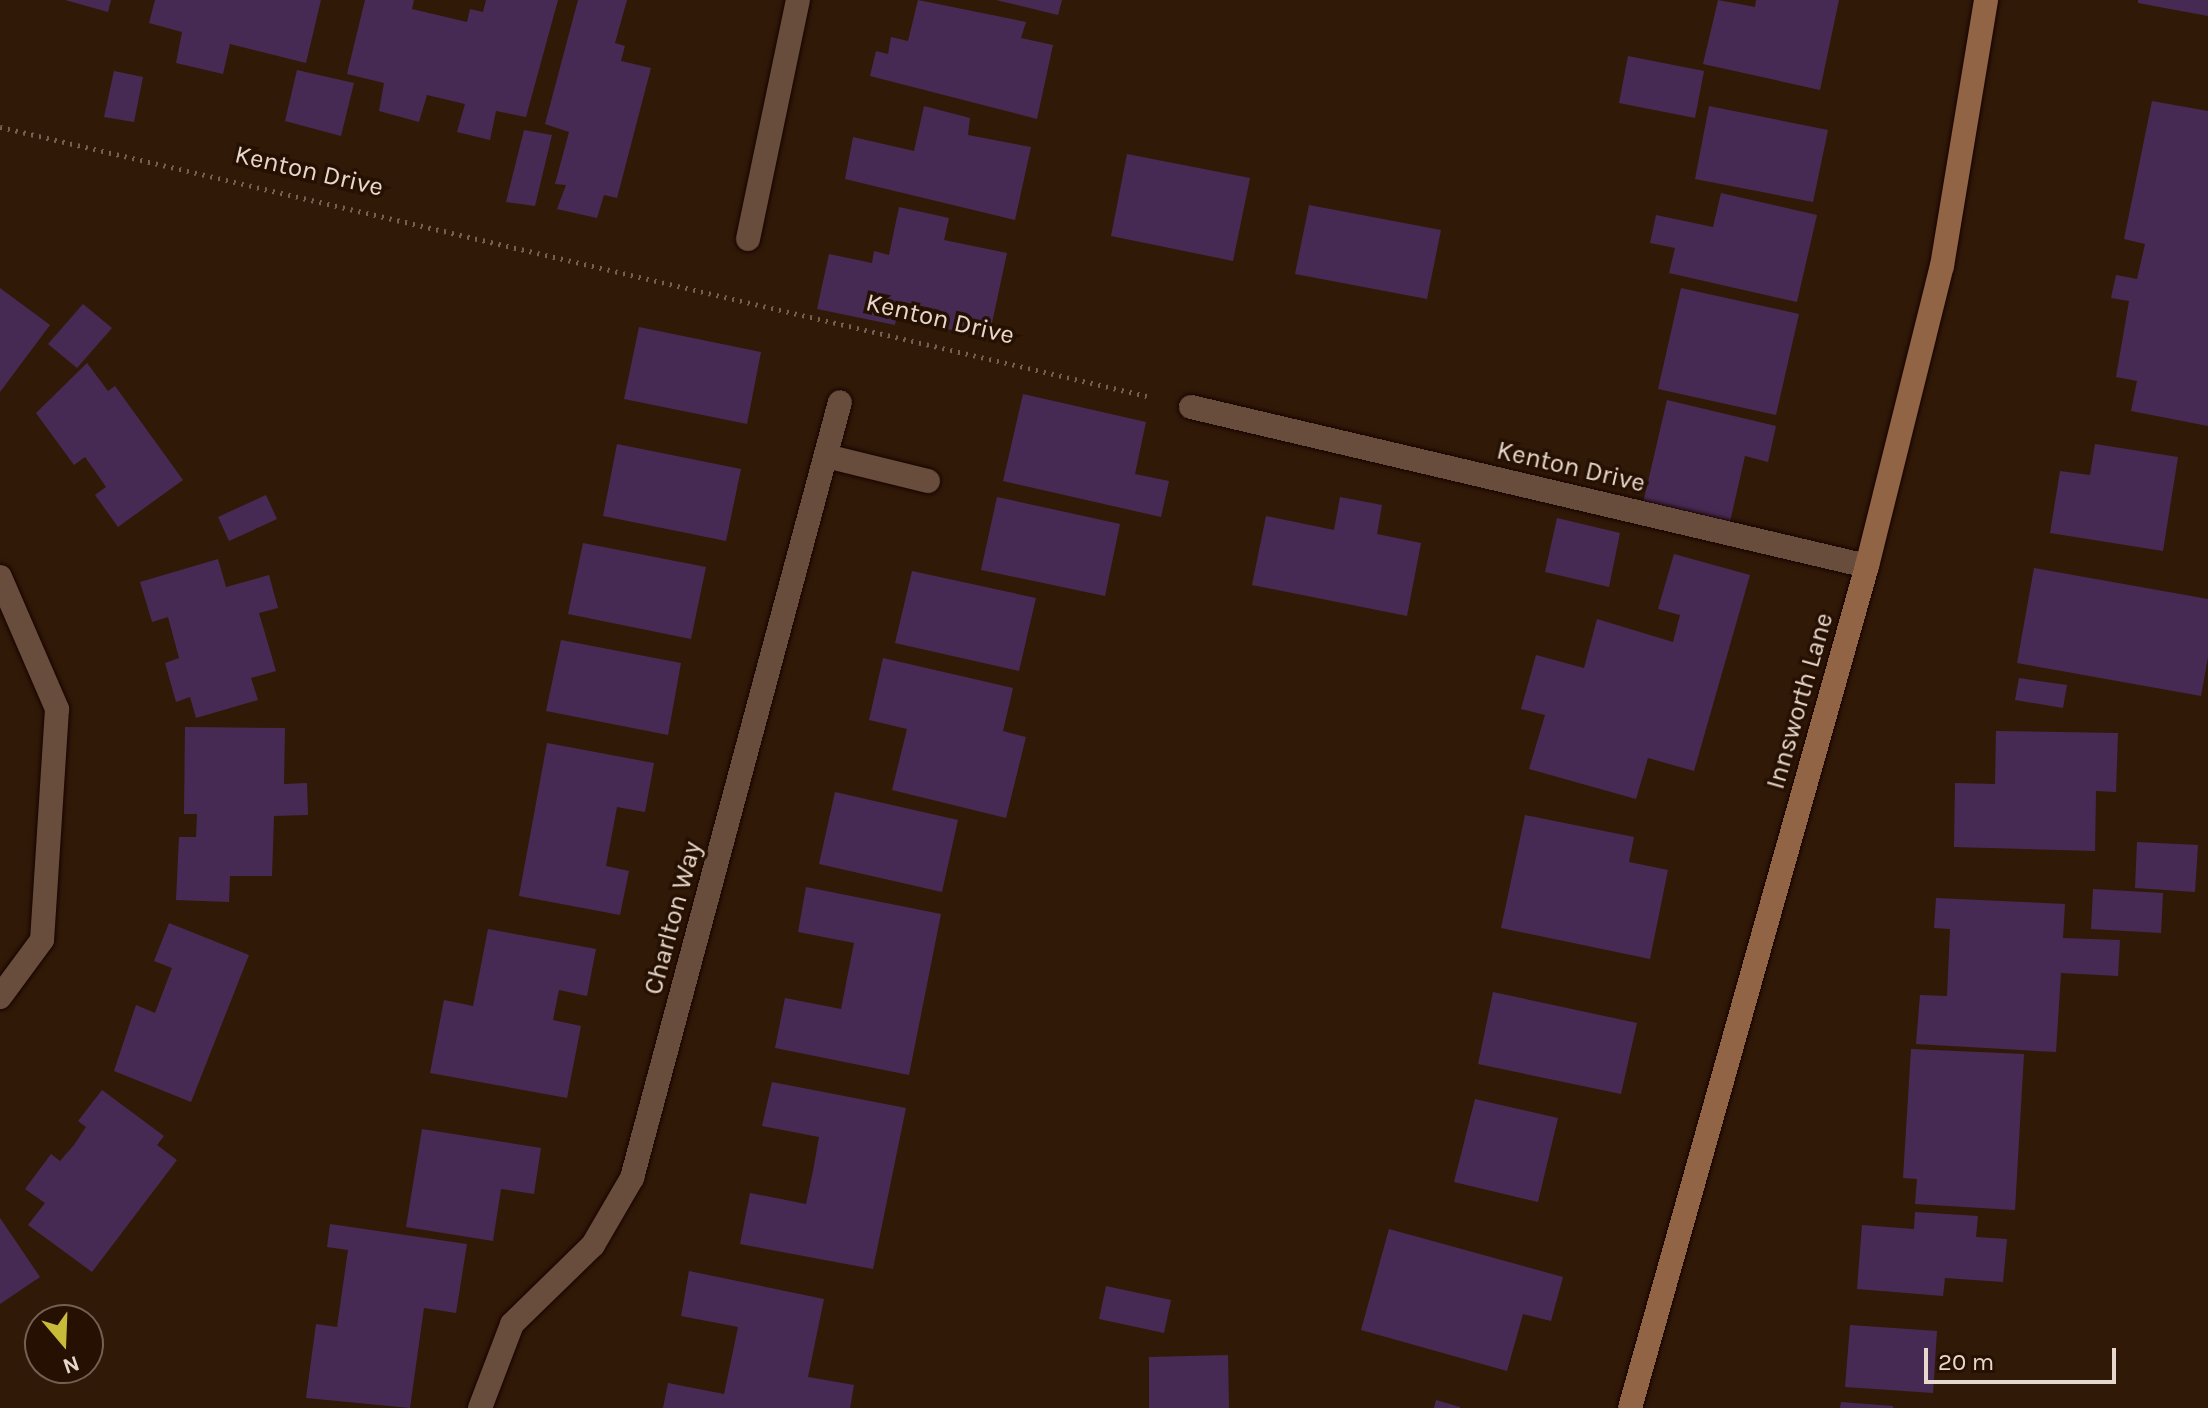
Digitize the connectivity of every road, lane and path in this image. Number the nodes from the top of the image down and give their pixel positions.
1 (798, 0) edge
2 (1986, 0) edge
3 (0, 127) edge
4 (748, 239) dead end
5 (840, 402) dead end
6 (1191, 407) joint
7 (826, 456) junction
8 (928, 481) dead end
9 (1867, 566) junction
10 (0, 577) edge
11 (0, 997) edge
12 (480, 1408) edge
13 (1630, 1408) edge

1 - 4 street
2 - 9 street, Innsworth Lane
3 - 6 path, Kenton Drive
5 - 7 street, Charlton Way
6 - 9 street, Kenton Drive
7 - 8 street
7 - 12 street, Charlton Way
9 - 13 street, Innsworth Lane
10 - 11 street

